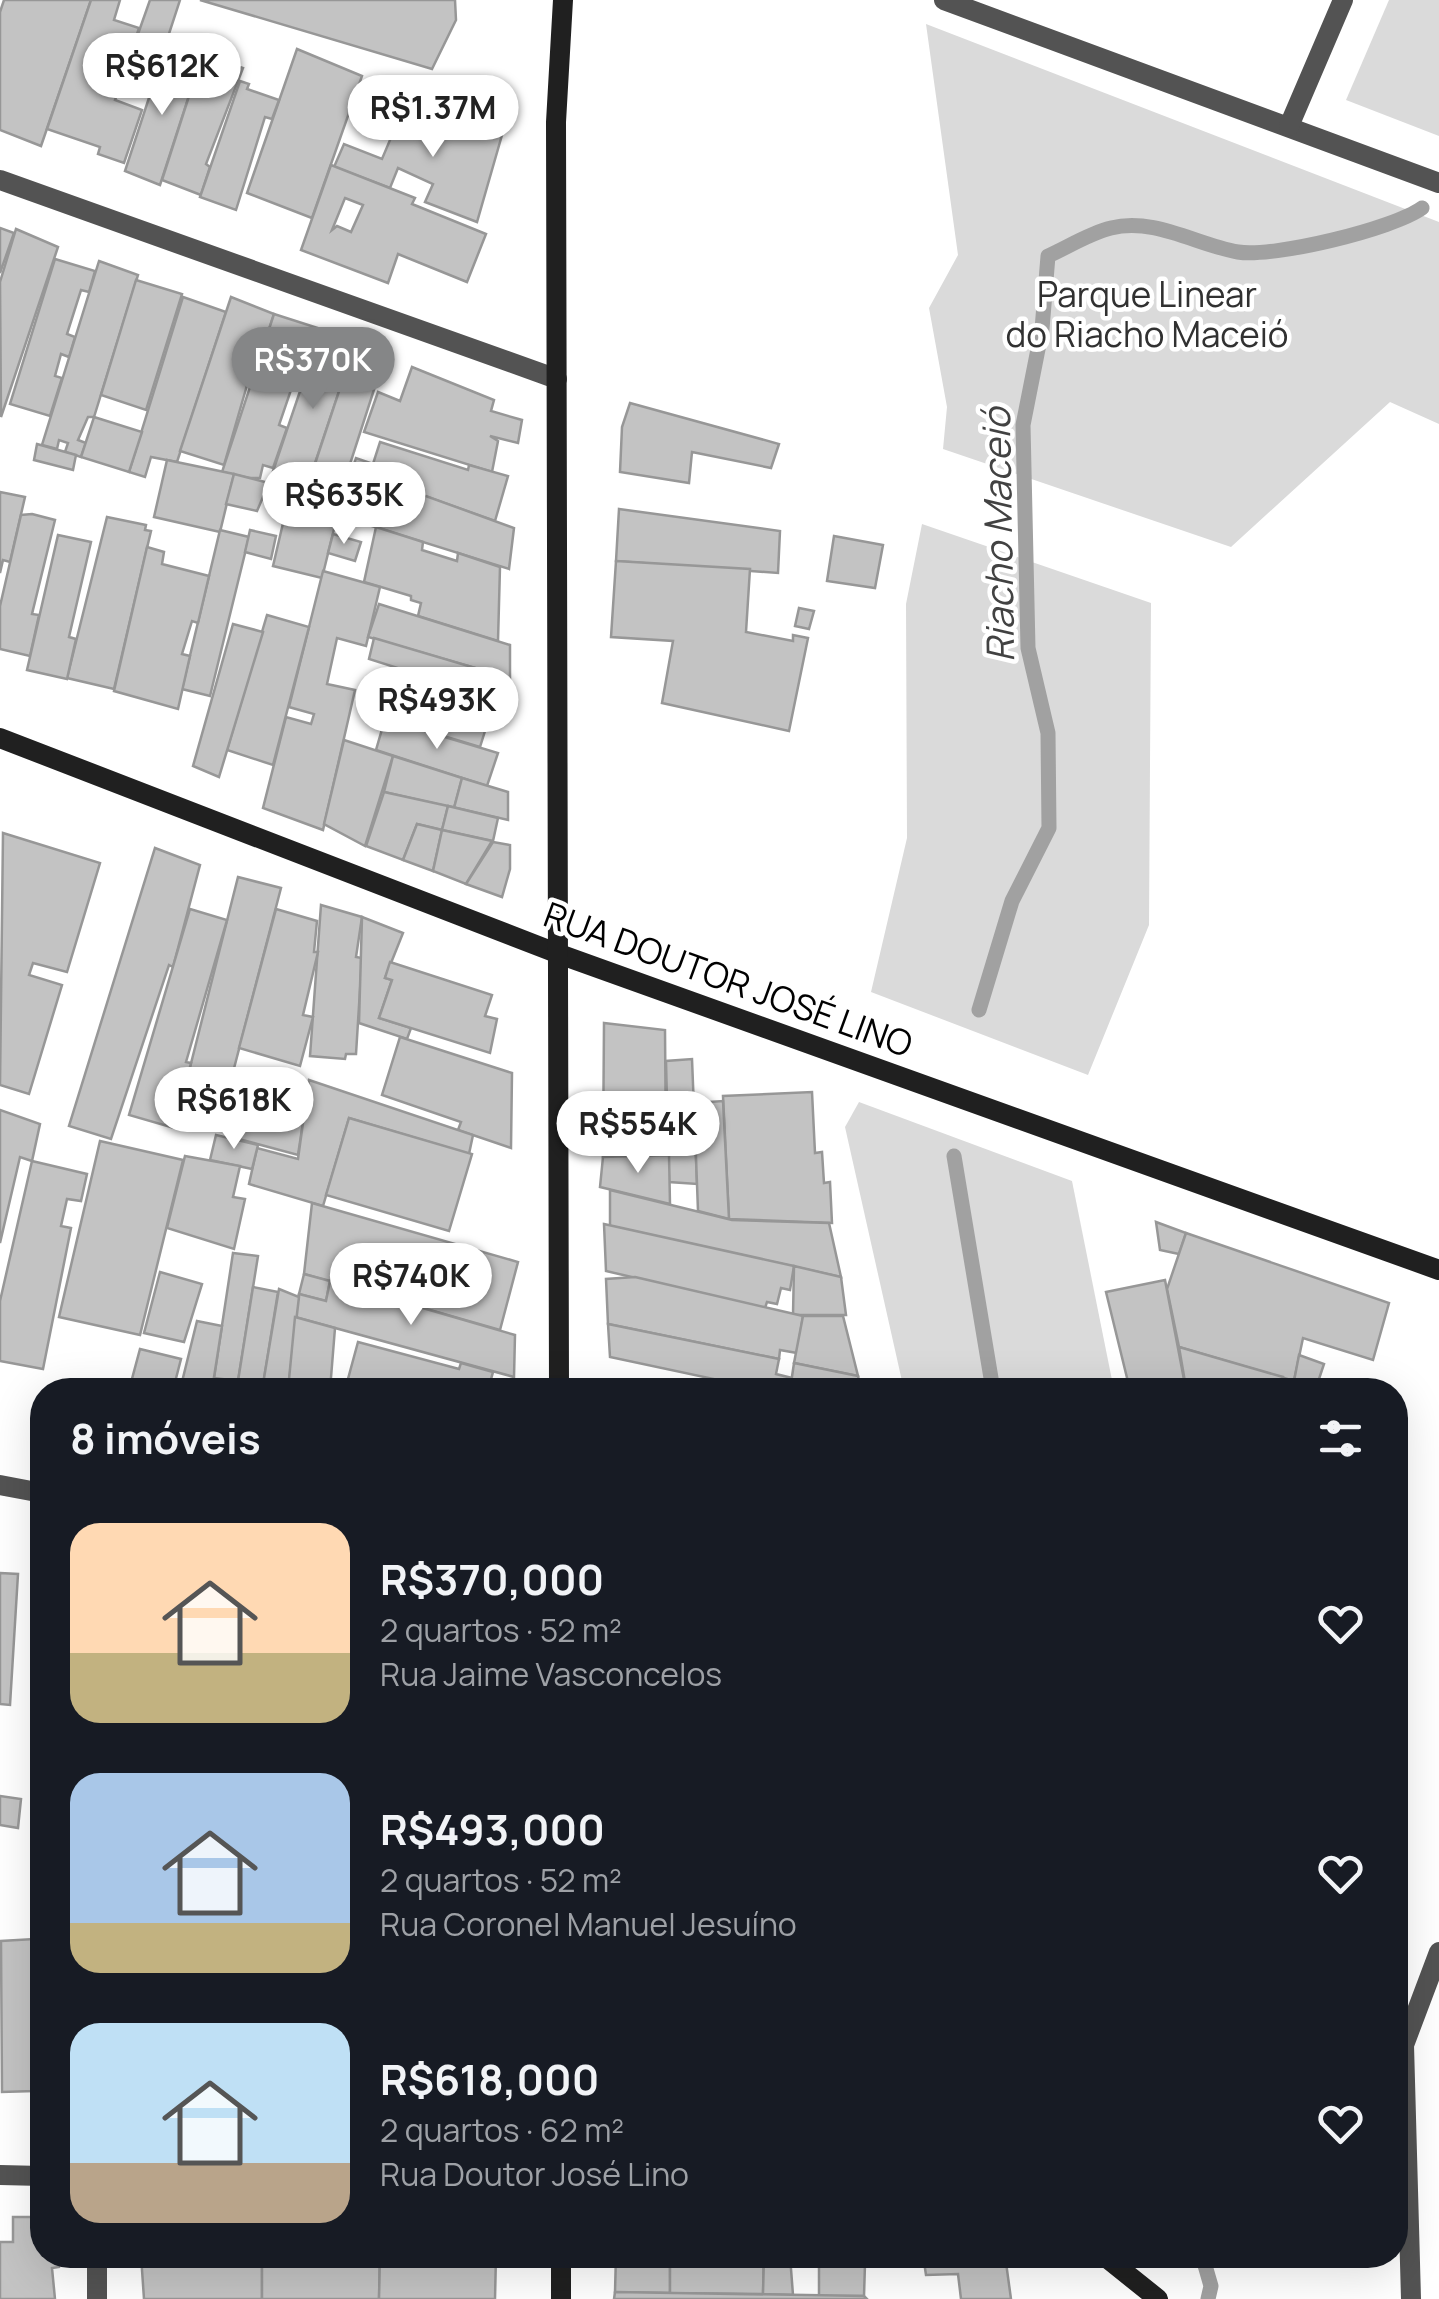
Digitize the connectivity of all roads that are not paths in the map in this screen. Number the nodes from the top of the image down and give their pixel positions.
1 (563, 0) edge
2 (944, 0) edge
3 (1343, 0) edge
4 (1289, 126) junction
5 (0, 180) edge
6 (1439, 183) edge
7 (557, 378) junction
8 (0, 738) edge
9 (558, 954) junction
10 (1439, 1270) edge
11 (559, 1378) edge
12 (0, 1485) edge
13 (30, 1491) edge
14 (1439, 1952) edge
15 (1439, 2005) edge
16 (1408, 2034) edge
17 (1408, 2040) edge
18 (0, 2175) edge
19 (30, 2176) edge
20 (1408, 2214) edge
21 (98, 2268) edge
22 (561, 2268) edge
23 (1120, 2268) edge
24 (97, 2299) edge
25 (561, 2299) edge
26 (1158, 2299) edge
27 (1410, 2299) edge

1 - 7 street
2 - 4 street
3 - 4 street
4 - 6 street
5 - 7 street
7 - 9 street
8 - 9 street, RUA DOUTOR JOSÉ LINO
9 - 10 street, RUA DOUTOR JOSÉ LINO
9 - 11 street
12 - 13 street
14 - 16 street
15 - 17 street
18 - 19 street
20 - 27 street
21 - 24 street
22 - 25 street
23 - 26 street

